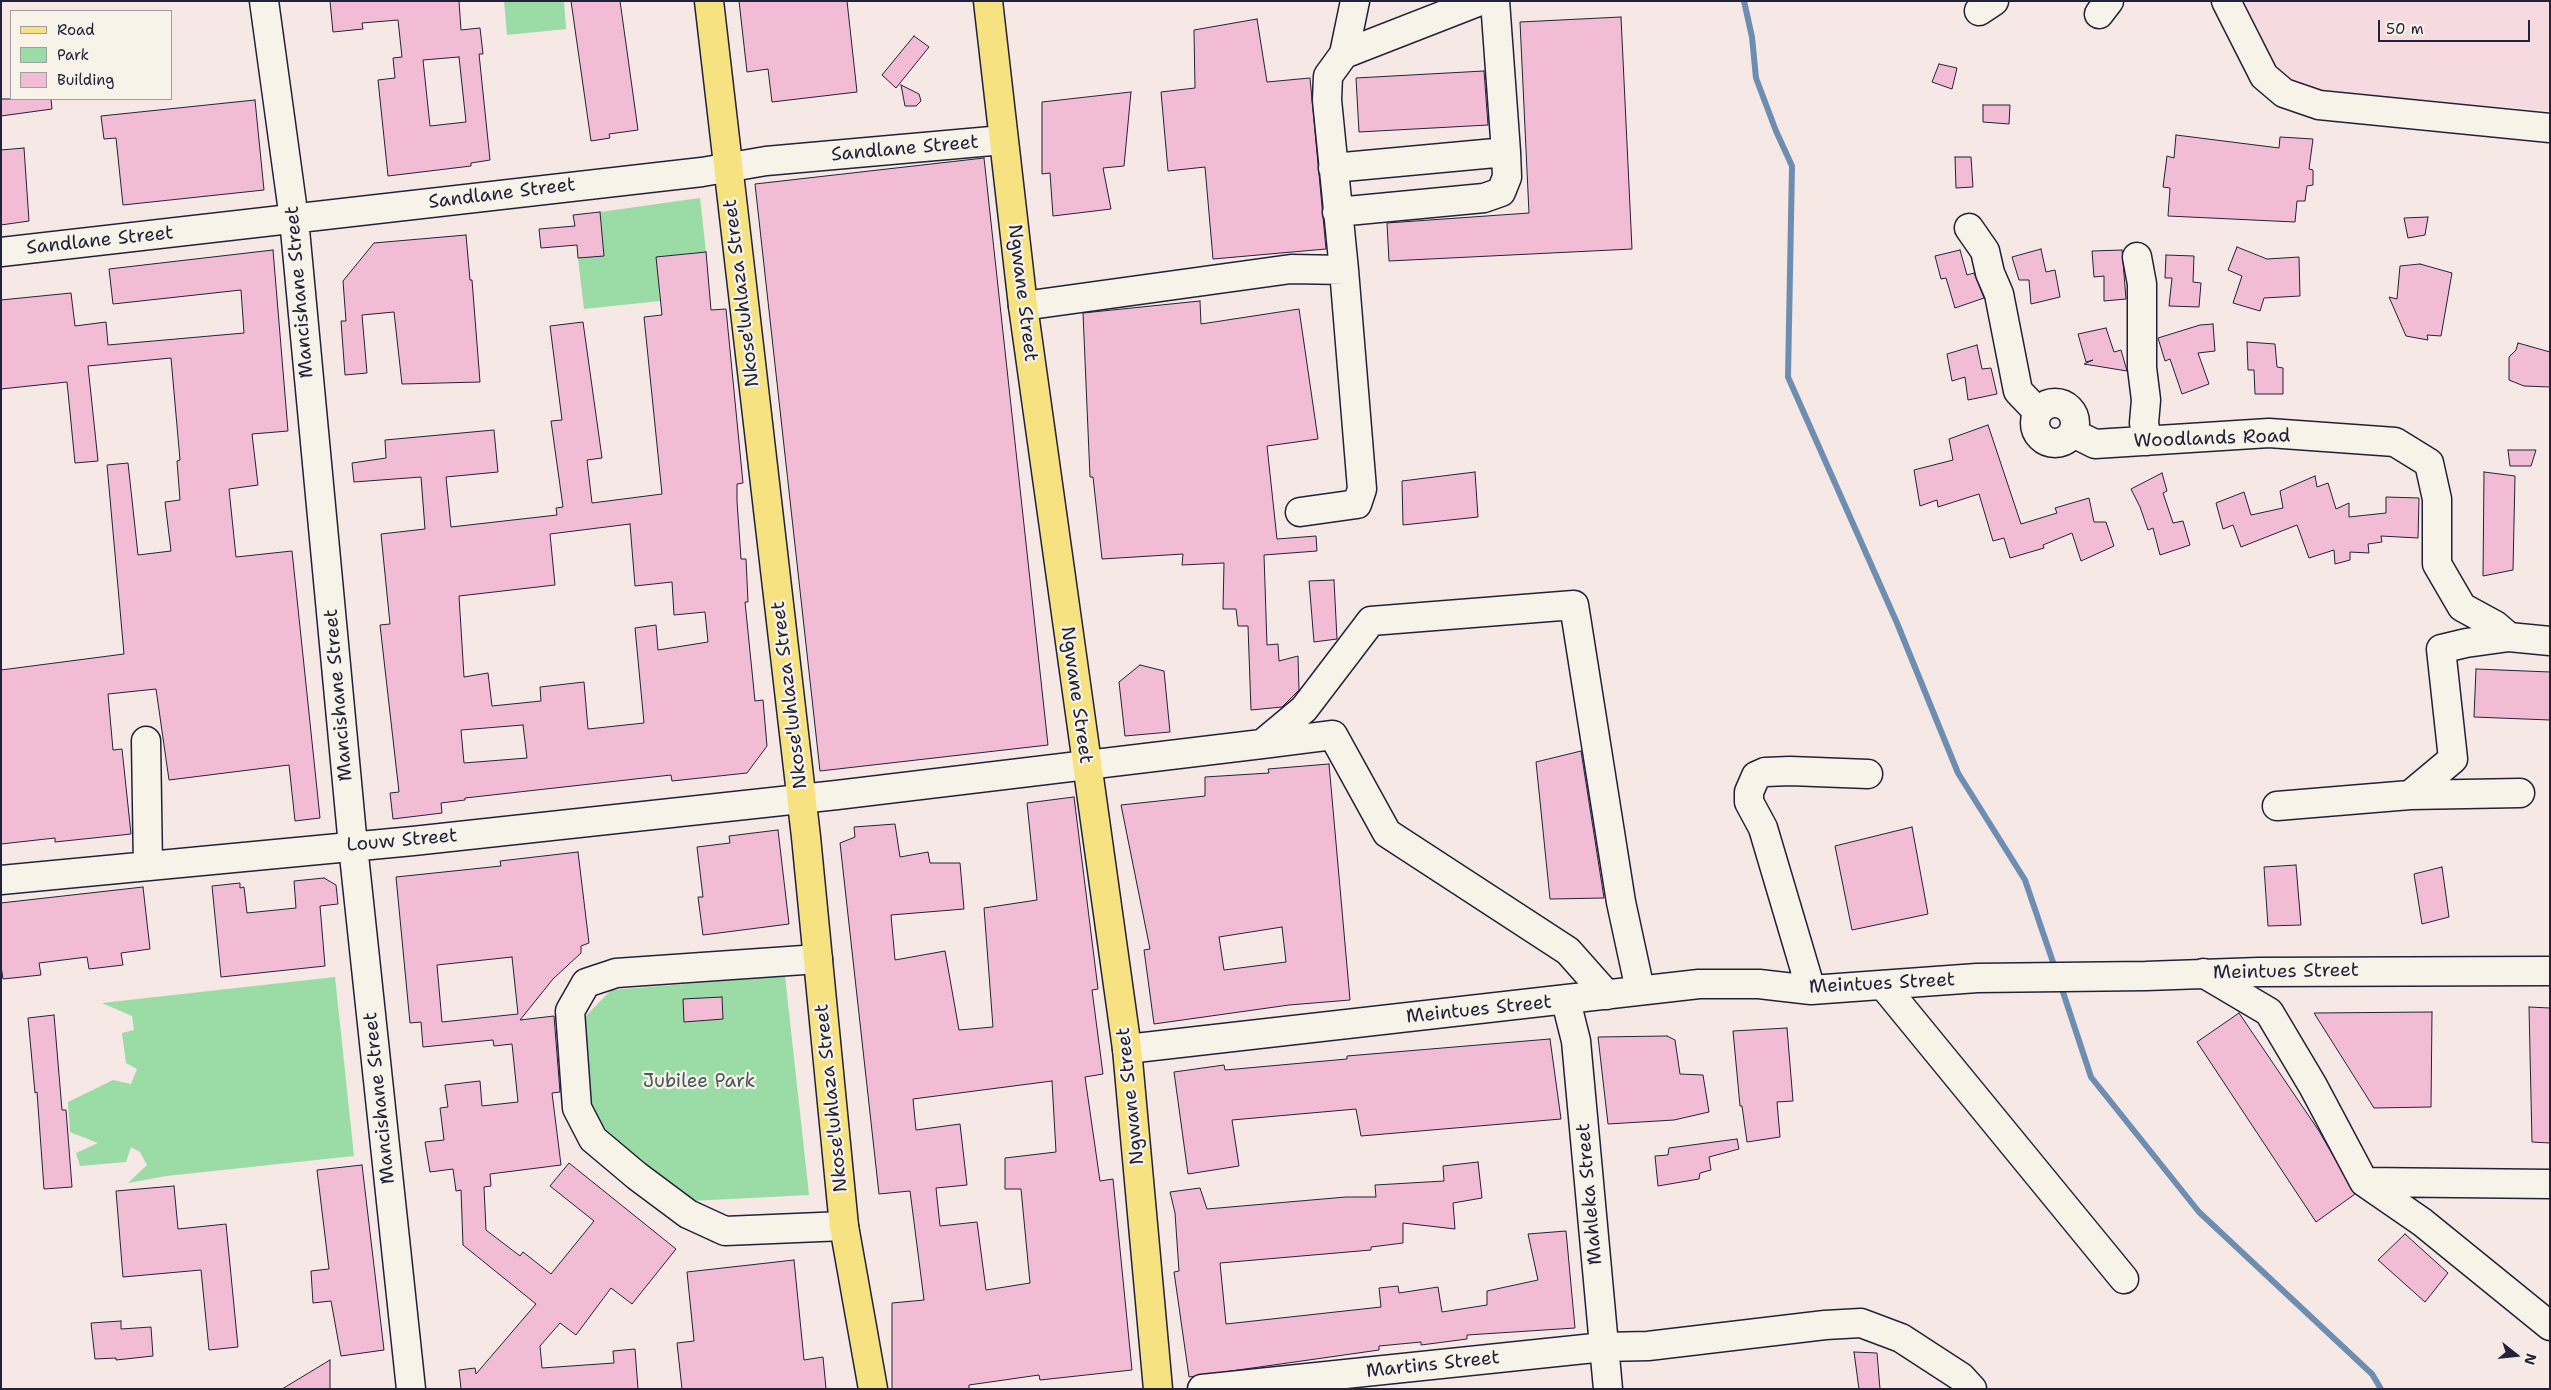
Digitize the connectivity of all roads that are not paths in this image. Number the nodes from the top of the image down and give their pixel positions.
1 (264, 1) edge
2 (709, 1) edge
3 (988, 1) edge
4 (1355, 1) edge
5 (1480, 1) edge
6 (1495, 1) edge
7 (2226, 1) edge
8 (1344, 54) junction
9 (2550, 128) edge
10 (1004, 140) junction
11 (1506, 152) junction
12 (728, 168) junction
13 (1333, 168) junction
14 (1337, 212) junction
15 (294, 219) junction
16 (1969, 228) dead end
17 (1, 252) edge
18 (2137, 257) dead end
19 (1344, 270) junction
20 (1023, 306) junction
21 (2148, 441) junction
22 (1300, 512) dead end
23 (2509, 637) junction
24 (2550, 641) edge
25 (146, 741) dead end
26 (1262, 744) junction
27 (1086, 767) junction
28 (1868, 774) dead end
29 (2520, 793) dead end
30 (2410, 795) junction
31 (802, 799) junction
32 (2277, 806) dead end
33 (352, 846) junction
34 (148, 866) junction
35 (1, 880) edge
36 (818, 959) junction
37 (2550, 971) edge
38 (2203, 973) junction
39 (1883, 985) junction
40 (1640, 990) junction
41 (1811, 990) junction
42 (1607, 995) junction
43 (1566, 1000) junction
44 (1127, 1049) junction
45 (2364, 1182) junction
46 (2550, 1184) edge
47 (844, 1226) junction
48 (2124, 1279) dead end
49 (2550, 1326) edge
50 (1604, 1348) junction
51 (1965, 1385) edge
52 (411, 1389) edge
53 (872, 1389) edge
54 (1158, 1389) edge
55 (1202, 1389) edge
56 (1608, 1389) edge

1 - 15 street, Mancishane Street
2 - 12 main road, Nkose'luhlaza Street
3 - 10 main road, Ngwane Street
4 - 8 street
5 - 8 street
6 - 11 street
7 - 9 street
8 - 13 street
10 - 12 street, Sandlane Street
10 - 20 main road, Ngwane Street
11 - 13 street
11 - 14 street
12 - 15 street, Sandlane Street
12 - 31 main road, Nkose'luhlaza Street
13 - 14 street
14 - 19 street
15 - 17 street, Sandlane Street
15 - 33 street, Mancishane Street
16 - 21 street, Woodlands Road
18 - 21 street
19 - 20 street
19 - 22 street
20 - 27 main road, Ngwane Street
21 - 23 street, Woodlands Road
23 - 24 street
23 - 30 street
25 - 34 street
26 - 27 street, Louw Street
26 - 40 street
26 - 42 street, Louw Street
27 - 31 street, Louw Street
27 - 44 main road, Ngwane Street
28 - 41 street
29 - 30 street
30 - 32 street
31 - 33 street, Louw Street
31 - 36 main road, Nkose'luhlaza Street
33 - 34 street, Louw Street
33 - 52 street, Mancishane Street
34 - 35 street, Louw Street
36 - 47 main road, Nkose'luhlaza Street
36 - 47 street
37 - 38 street, Meintues Street
38 - 39 street, Meintues Street
38 - 45 street
39 - 41 street, Meintues Street
39 - 48 street
40 - 41 street, Meintues Street
40 - 42 street, Meintues Street
42 - 43 street, Meintues Street
43 - 44 street, Meintues Street
43 - 50 street, Mahleka Street
44 - 54 main road, Ngwane Street
45 - 46 street
45 - 49 street
47 - 53 main road, Nkose'luhlaza Street
50 - 51 street, Martins Street
50 - 55 street, Martins Street
50 - 56 street, Mahleka Street

